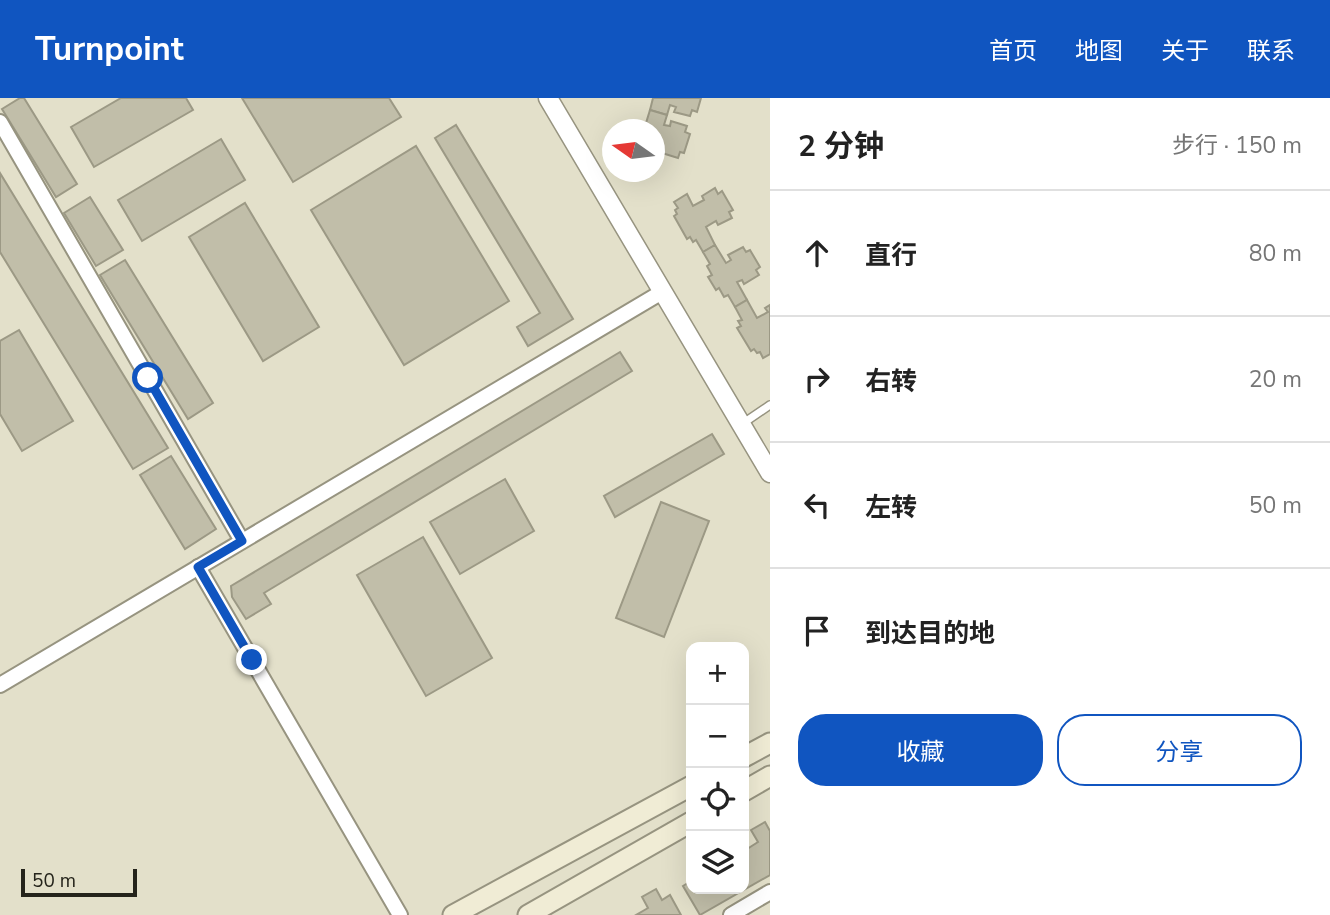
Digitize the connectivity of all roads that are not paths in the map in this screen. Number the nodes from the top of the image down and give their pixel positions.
1 (548, 98) edge
2 (0, 122) edge
3 (662, 292) junction
4 (770, 405) edge
5 (741, 425) junction
6 (770, 473) edge
7 (242, 541) junction
8 (198, 567) junction
9 (0, 685) edge
10 (770, 743) edge
11 (749, 755) edge
12 (770, 776) edge
13 (749, 788) edge
14 (686, 789) edge
15 (686, 824) edge
16 (770, 892) edge
17 (400, 915) edge
18 (453, 915) edge
19 (528, 915) edge
20 (731, 915) edge

1 - 3 street
2 - 7 street
3 - 5 street
3 - 7 street
4 - 5 lane
5 - 6 street
7 - 8 street
8 - 9 street
8 - 17 street
10 - 11 main road
12 - 13 main road
14 - 18 main road
15 - 19 main road
16 - 20 street

